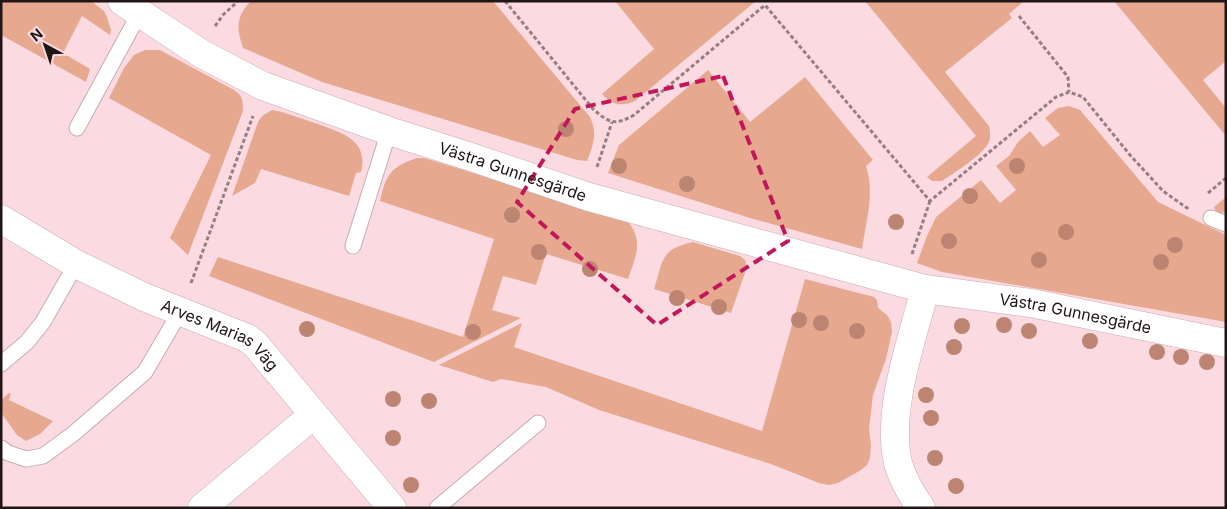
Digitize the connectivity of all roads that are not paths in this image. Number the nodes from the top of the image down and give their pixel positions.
1 (130, 8) edge
2 (77, 128) dead end
3 (389, 131) junction
4 (1211, 218) dead end
5 (1, 219) edge
6 (1226, 224) edge
7 (353, 246) dead end
8 (76, 264) junction
9 (913, 286) junction
10 (180, 312) junction
11 (1226, 343) edge
12 (1, 364) edge
13 (313, 415) junction
14 (538, 423) dead end
15 (1, 448) edge
16 (909, 504) edge
17 (202, 508) edge
18 (392, 508) edge
19 (437, 508) edge

1 - 2 lane
1 - 3 street, Västra Gunnesgärde
3 - 7 lane
3 - 9 street, Västra Gunnesgärde
4 - 6 lane
5 - 8 street, Arves Marias Väg
8 - 10 street, Arves Marias Väg
8 - 12 lane
9 - 11 street, Västra Gunnesgärde
9 - 16 street
10 - 13 street, Arves Marias Väg
10 - 15 lane
13 - 17 street
13 - 18 street, Arves Marias Väg
14 - 19 lane

